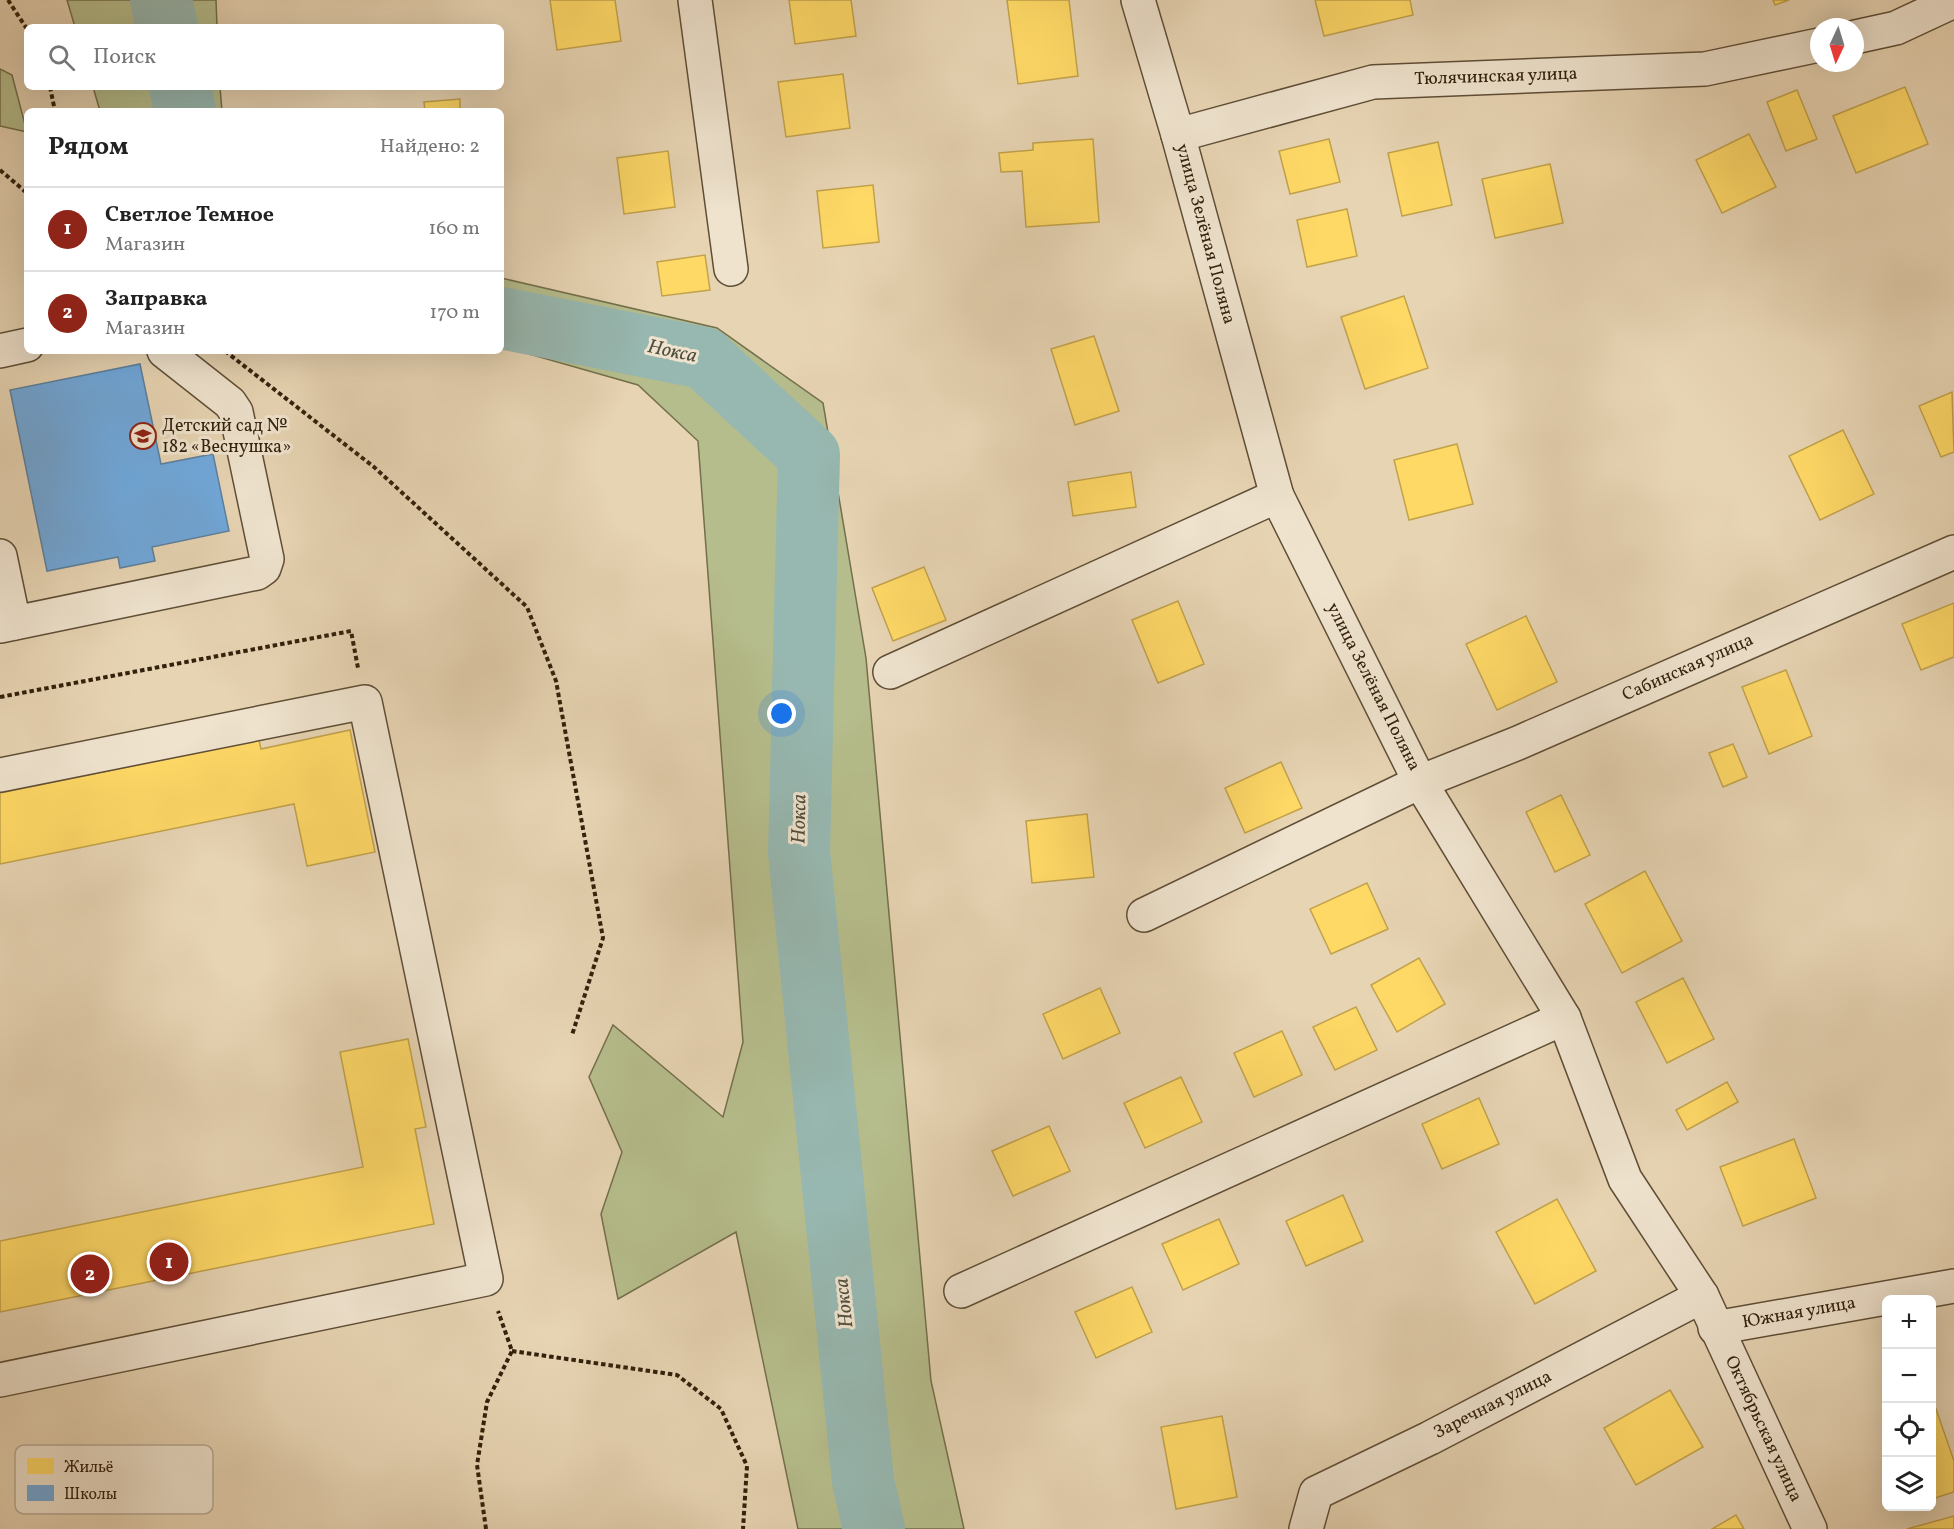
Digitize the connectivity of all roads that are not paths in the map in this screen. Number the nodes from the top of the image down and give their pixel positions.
1 (695, 0) edge
2 (1138, 0) edge
3 (1954, 1) edge
4 (1864, 35) edge
5 (1810, 47) edge
6 (1178, 135) junction
7 (730, 269) dead end
8 (24, 346) edge
9 (0, 351) edge
10 (168, 354) edge
11 (1277, 496) junction
12 (1954, 552) edge
13 (0, 556) edge
14 (7, 624) edge
15 (890, 672) dead end
16 (0, 775) edge
17 (1420, 782) junction
18 (1144, 915) dead end
19 (1564, 1018) junction
20 (1954, 1286) edge
21 (961, 1291) dead end
22 (1702, 1296) junction
23 (1715, 1328) junction
24 (0, 1380) edge
25 (1306, 1529) edge
26 (1810, 1529) edge

1 - 7 street
2 - 6 street, улица Зелёная Поляна
3 - 4 street
5 - 6 street, Тюлячинская улица
6 - 11 street, улица Зелёная Поляна
8 - 9 street
10 - 14 street
11 - 15 street
11 - 17 street, улица Зелёная Поляна
12 - 17 street, Сабинская улица
13 - 14 street
16 - 24 street
17 - 18 street, Сабинская улица
17 - 19 street, улица Зелёная Поляна
19 - 21 street
19 - 22 street, улица Зелёная Поляна
20 - 23 street, Южная улица
22 - 23 street, улица Зелёная Поляна
22 - 25 street, Заречная улица
23 - 26 street, Октябрьская улица

